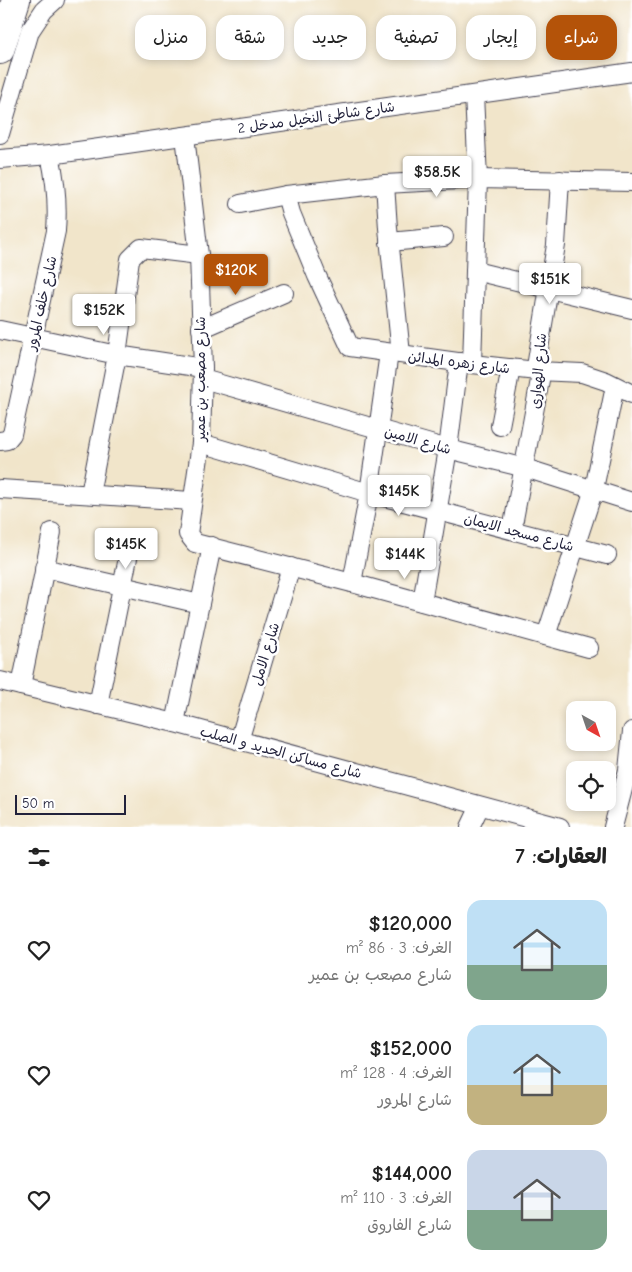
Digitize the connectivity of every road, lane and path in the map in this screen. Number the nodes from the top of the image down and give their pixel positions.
1 (16, 0) edge
2 (56, 0) edge
3 (0, 50) edge
4 (632, 72) edge
5 (474, 95) junction
6 (0, 134) edge
7 (186, 136) junction
8 (50, 155) junction
9 (0, 159) edge
10 (478, 179) junction
11 (560, 180) junction
12 (632, 182) edge
13 (385, 184) junction
14 (286, 195) junction
15 (240, 204) dead end
16 (444, 237) dead end
17 (389, 242) junction
18 (199, 255) junction
19 (474, 271) junction
20 (549, 288) junction
21 (284, 293) dead end
22 (632, 309) edge
23 (202, 329) junction
24 (0, 330) edge
25 (33, 338) junction
26 (395, 353) junction
27 (117, 355) junction
28 (465, 363) junction
29 (511, 368) junction
30 (537, 371) junction
31 (203, 374) junction
32 (615, 386) junction
33 (632, 394) edge
34 (500, 426) dead end
35 (378, 429) junction
36 (2, 441) edge
37 (201, 443) junction
38 (448, 449) junction
39 (525, 468) junction
40 (0, 489) edge
41 (594, 489) junction
42 (369, 493) junction
43 (90, 494) junction
44 (192, 501) junction
45 (632, 502) edge
46 (437, 511) junction
47 (512, 530) junction
48 (52, 532) dead end
49 (212, 546) junction
50 (575, 547) junction
51 (130, 548) dead end
52 (607, 555) dead end
53 (291, 567) junction
54 (44, 568) junction
55 (352, 583) junction
56 (122, 586) junction
57 (422, 602) junction
58 (200, 604) junction
59 (546, 636) junction
60 (589, 648) dead end
61 (0, 681) edge
62 (21, 686) junction
63 (98, 705) junction
64 (175, 723) junction
65 (632, 730) edge
66 (239, 740) junction
67 (480, 806) junction
68 (470, 827) edge
69 (560, 827) edge
70 (613, 827) edge

1 - 3 highway
2 - 6 street
4 - 5 street, شارع شاطئ النخيل مدخل 2
5 - 7 street, شارع شاطئ النخيل مدخل 2
5 - 10 street
7 - 8 street, شارع شاطئ النخيل مدخل 2
7 - 18 street, شارع مصعب بن عمير
8 - 9 street, شارع شاطئ النخيل مدخل 2
8 - 25 street, شارع خلف المرور
10 - 11 street
10 - 13 street
10 - 19 street
11 - 12 street
11 - 20 street, شارع الهوارى
13 - 14 street
13 - 17 street
14 - 15 street
14 - 26 street, شارع زهره المدائن
16 - 17 street
17 - 26 street
18 - 23 street, شارع مصعب بن عمير
18 - 27 street
19 - 20 street
19 - 28 street
20 - 22 street
20 - 30 street, شارع الهوارى
21 - 23 street
23 - 31 street, شارع مصعب بن عمير
24 - 25 street, شارع الامين
25 - 27 street, شارع الامين
25 - 36 street, شارع خلف المرور
26 - 28 street, شارع زهره المدائن
26 - 35 street
27 - 31 street, شارع الامين
27 - 43 street
28 - 29 street, شارع زهره المدائن
28 - 38 street
29 - 30 street, شارع زهره المدائن
29 - 34 street
30 - 32 street, شارع زهره المدائن
30 - 39 street, شارع الهوارى
31 - 35 street, شارع الامين
31 - 37 street, شارع مصعب بن عمير
32 - 33 street, شارع زهره المدائن
32 - 41 street
35 - 38 street, شارع الامين
35 - 42 street
37 - 42 street, شارع مسجد الايمان
37 - 44 street, شارع مصعب بن عمير
38 - 39 street, شارع الامين
38 - 46 street
39 - 41 street, شارع الامين
39 - 47 street, شارع الهوارى
40 - 43 street
41 - 45 street, شارع الامين
41 - 50 street
42 - 46 street, شارع مسجد الايمان
42 - 55 street
43 - 44 street
44 - 49 street, شارع مصعب بن عمير
46 - 47 street, شارع مسجد الايمان
46 - 57 street
47 - 50 street, شارع مسجد الايمان
48 - 54 street
49 - 53 street, شارع مصعب بن عمير
49 - 58 street
50 - 52 street, شارع مسجد الايمان
50 - 59 street
51 - 56 street
53 - 55 street, شارع مصعب بن عمير
53 - 66 street, شارع الامل
54 - 56 street
54 - 62 street
55 - 57 street, شارع مصعب بن عمير
56 - 58 street
56 - 63 street
57 - 59 street, شارع مصعب بن عمير
58 - 64 street
59 - 60 street, شارع مصعب بن عمير
61 - 62 street, شارع مساكن الحديد و الصلب
62 - 63 street, شارع مساكن الحديد و الصلب
63 - 64 street, شارع مساكن الحديد و الصلب
64 - 66 street, شارع مساكن الحديد و الصلب
65 - 70 street
66 - 67 street, شارع مساكن الحديد و الصلب
67 - 68 street
67 - 69 street, شارع مساكن الحديد و الصلب

